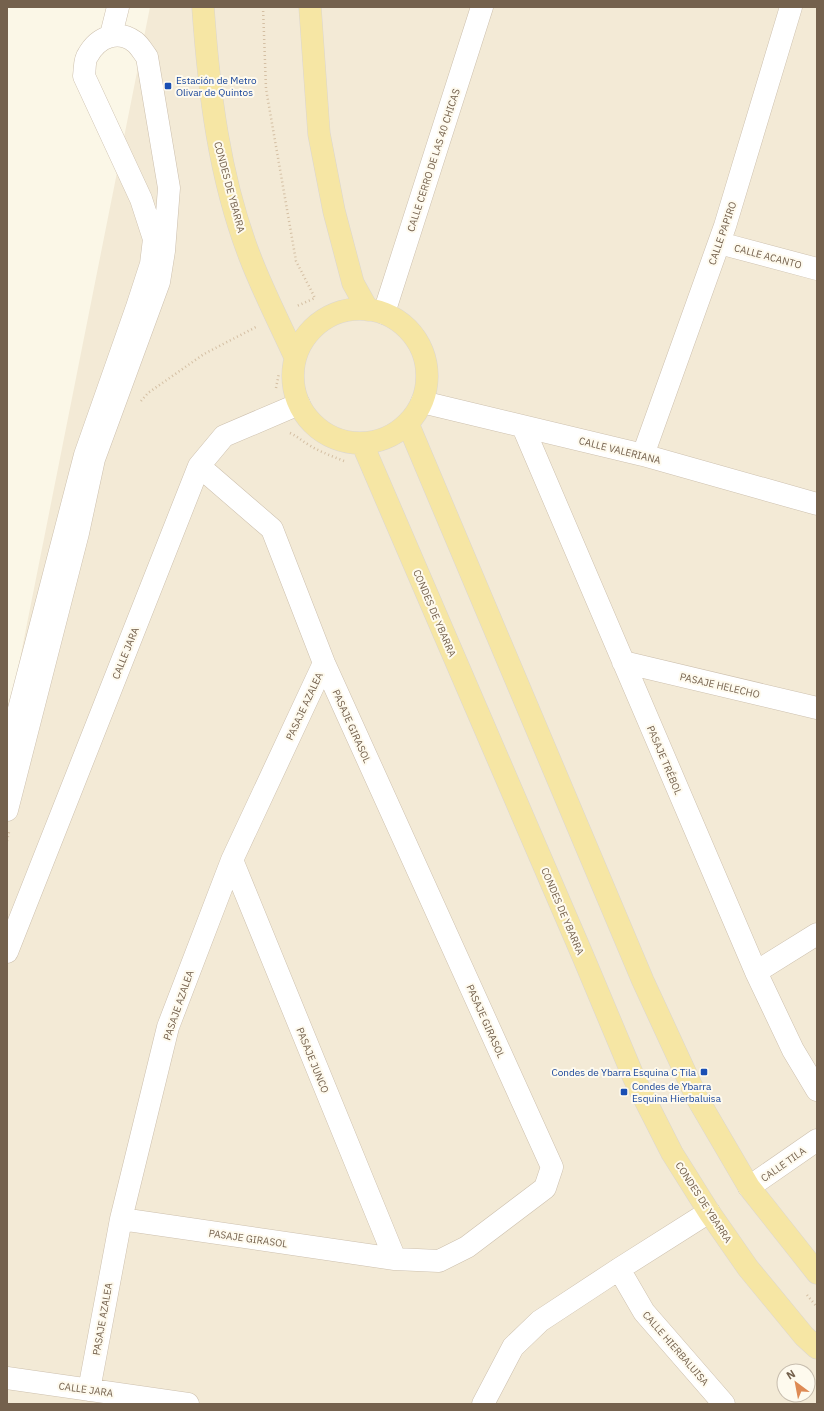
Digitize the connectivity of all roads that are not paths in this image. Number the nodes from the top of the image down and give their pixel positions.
1 (118, 7) edge
2 (203, 7) edge
3 (310, 7) edge
4 (482, 7) edge
5 (791, 7) edge
6 (111, 35) junction
7 (719, 243) junction
8 (817, 269) edge
9 (376, 311) junction
10 (296, 356) junction
11 (422, 402) junction
12 (299, 404) junction
13 (408, 424) junction
14 (523, 426) junction
15 (362, 443) junction
16 (643, 455) junction
17 (199, 466) junction
18 (817, 504) edge
19 (623, 662) junction
20 (324, 663) junction
21 (817, 708) edge
22 (7, 755) edge
23 (9, 818) edge
24 (232, 860) junction
25 (817, 934) edge
26 (7, 952) edge
27 (756, 972) junction
28 (817, 1090) edge
29 (817, 1140) edge
30 (749, 1187) junction
31 (708, 1212) junction
32 (121, 1219) junction
33 (395, 1260) junction
34 (619, 1269) junction
35 (817, 1273) edge
36 (817, 1348) edge
37 (7, 1378) edge
38 (89, 1390) junction
39 (188, 1404) edge
40 (483, 1404) edge
41 (724, 1404) edge

1 - 6 street
2 - 10 main road, CONDES DE YBARRA
3 - 9 main road
4 - 9 street, CALLE CERRO DE LAS 40 CHICAS
5 - 7 street, CALLE PAPIRO
6 - 22 street
6 - 23 street
7 - 8 street, CALLE ACANTO
7 - 16 street, CALLE PAPIRO
9 - 10 main road
9 - 11 main road
10 - 12 main road
11 - 13 main road
11 - 14 street, CALLE VALERIANA
12 - 15 main road
12 - 17 street, CALLE JARA
13 - 15 main road
13 - 30 main road
14 - 16 street, CALLE VALERIANA
14 - 19 street, PASAJE TRÉBOL
15 - 31 main road, CONDES DE YBARRA
16 - 18 street, CALLE VALERIANA
17 - 20 street, PASAJE GIRASOL
17 - 26 street, CALLE JARA
19 - 21 street, PASAJE HELECHO
19 - 27 street, PASAJE TRÉBOL
20 - 24 street, PASAJE AZALEA
20 - 33 street, PASAJE GIRASOL
24 - 32 street, PASAJE AZALEA
24 - 33 street, PASAJE JUNCO
25 - 27 street
27 - 28 street, PASAJE TRÉBOL
29 - 30 street, CALLE TILA
30 - 35 main road
31 - 34 street
31 - 36 main road, CONDES DE YBARRA
32 - 33 street, PASAJE GIRASOL
32 - 38 street, PASAJE AZALEA
34 - 40 street
34 - 41 street, CALLE HIERBALUISA
37 - 38 street, CALLE JARA
38 - 39 street, CALLE JARA

